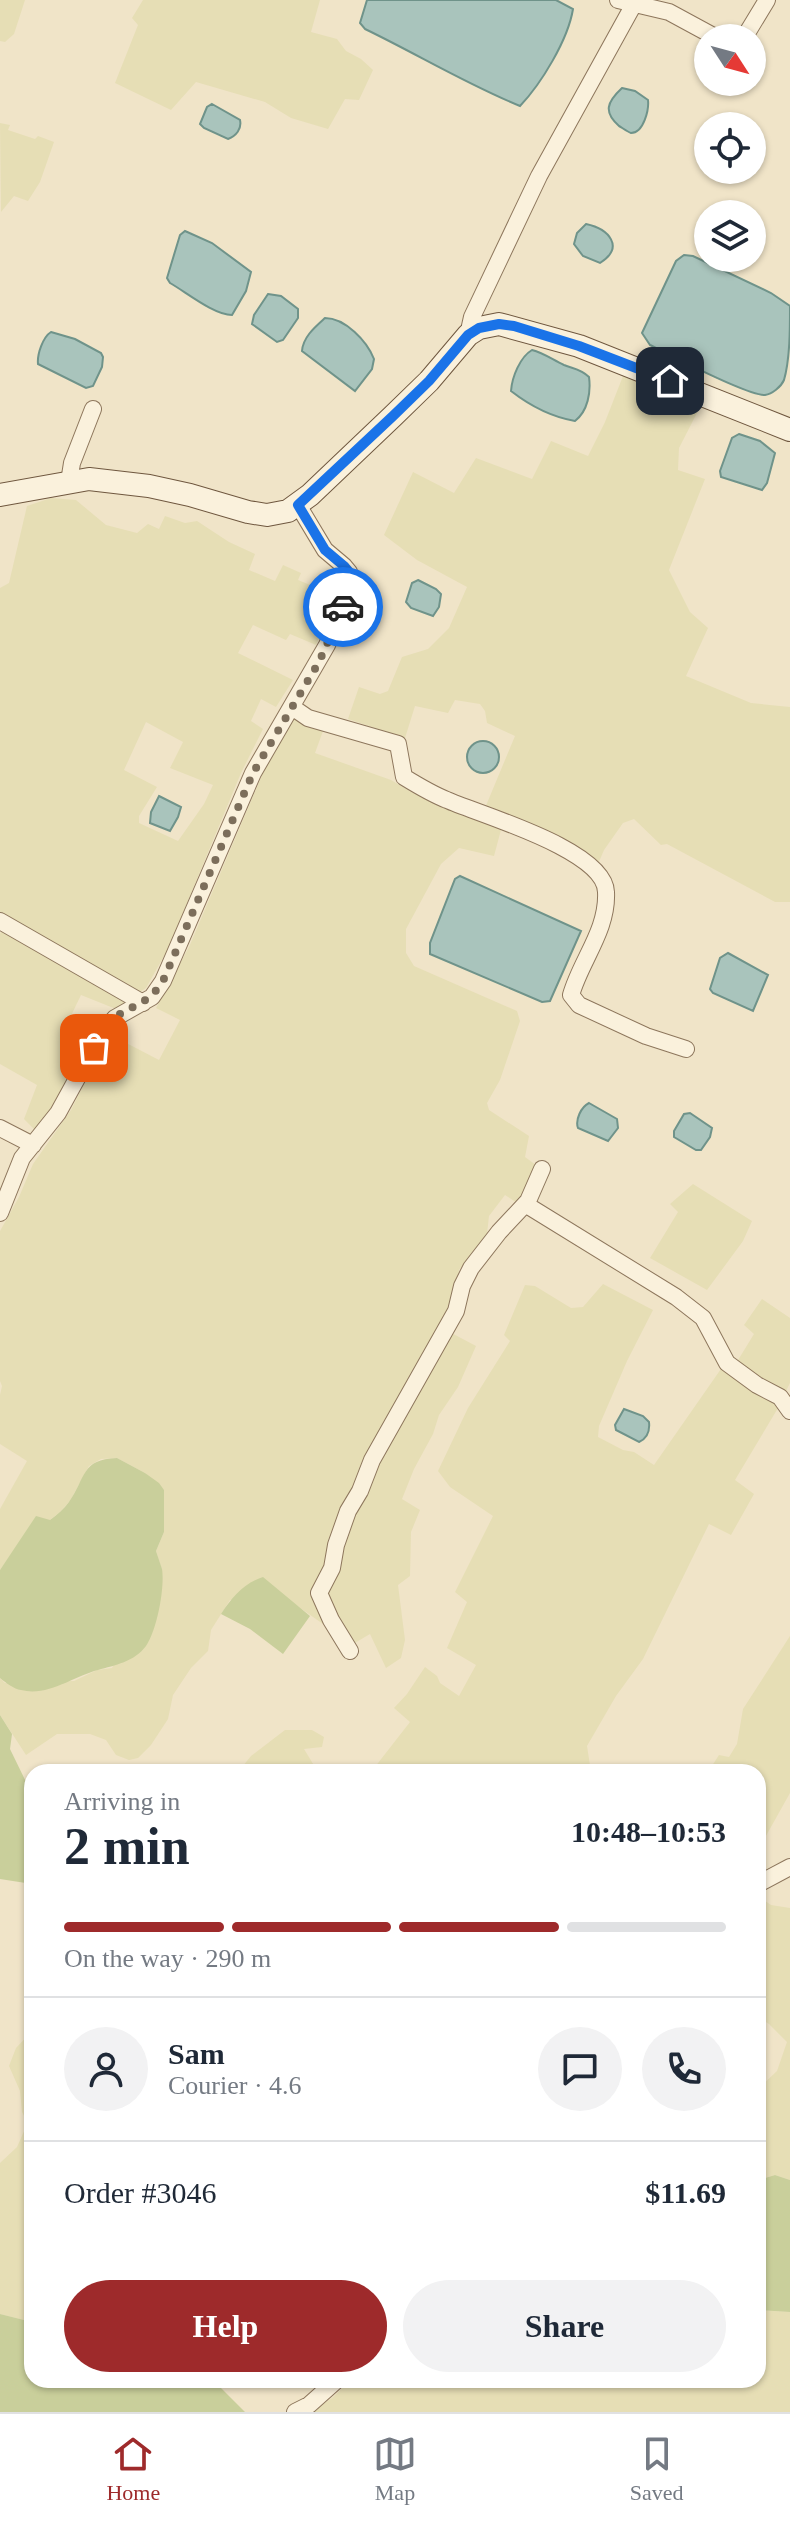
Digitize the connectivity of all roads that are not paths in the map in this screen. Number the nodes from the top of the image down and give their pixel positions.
1 (767, 0) edge
2 (626, 2) edge
3 (752, 24) edge
4 (694, 26) edge
5 (468, 335) junction
6 (93, 409) dead end
7 (790, 430) edge
8 (69, 482) junction
9 (0, 495) edge
10 (298, 505) junction
11 (292, 707) junction
12 (0, 921) edge
13 (143, 1003) junction
14 (686, 1049) dead end
15 (0, 1128) edge
16 (33, 1145) junction
17 (542, 1169) dead end
18 (525, 1204) junction
19 (0, 1213) edge
20 (790, 1411) edge
21 (350, 1651) dead end
22 (790, 1867) edge
23 (766, 1880) edge
24 (327, 2388) edge
25 (298, 2411) edge

1 - 3 street
2 - 4 street
2 - 5 street
5 - 7 main road
5 - 10 main road
6 - 8 street
8 - 9 main road
8 - 10 main road
10 - 11 street
11 - 13 street
11 - 14 street
12 - 13 street
13 - 16 street
15 - 16 street
16 - 19 street
17 - 18 street
18 - 20 street
18 - 21 street
22 - 23 street
24 - 25 street

